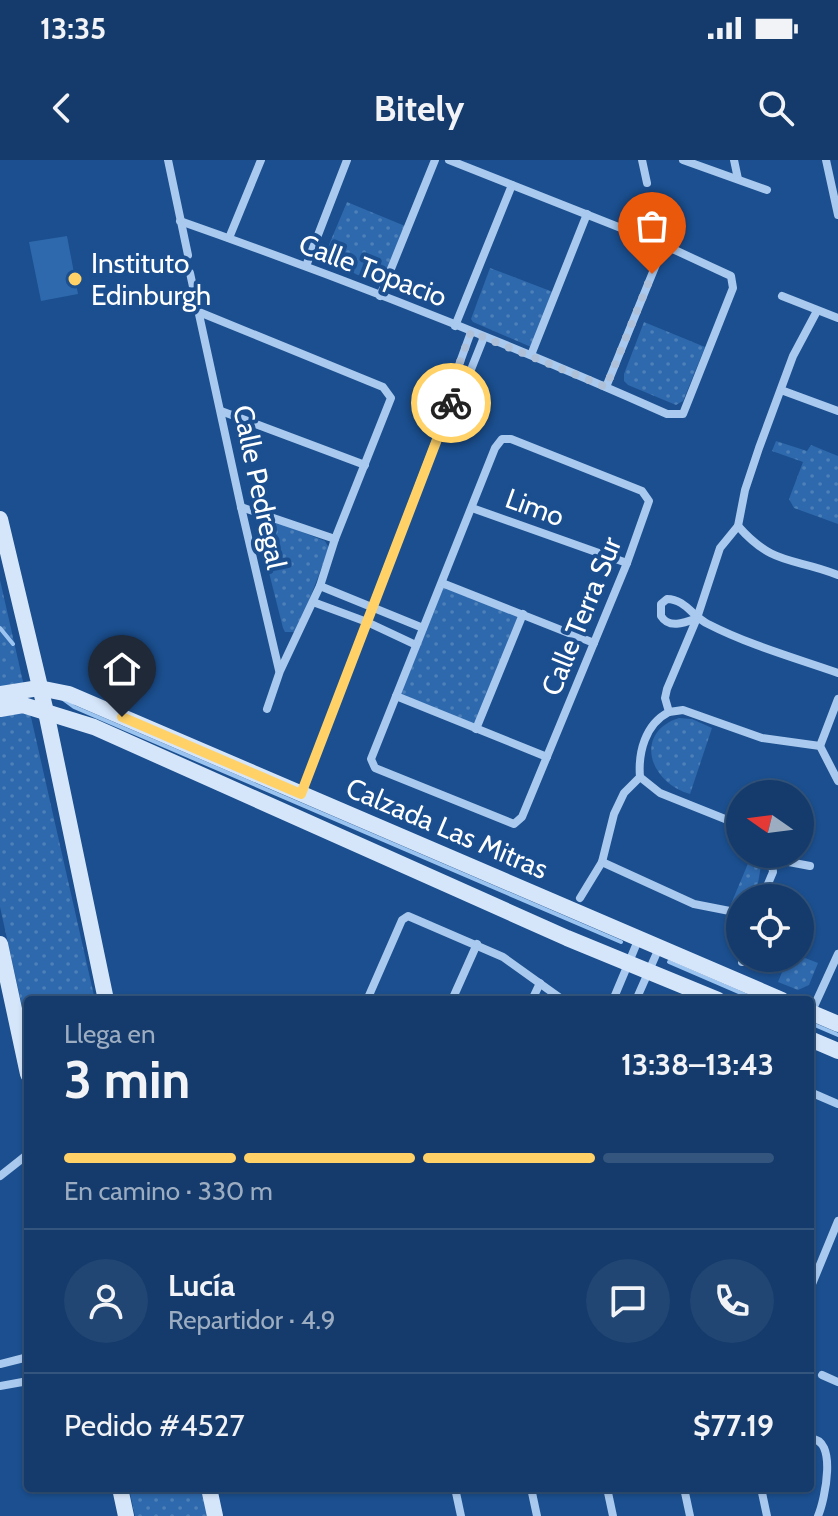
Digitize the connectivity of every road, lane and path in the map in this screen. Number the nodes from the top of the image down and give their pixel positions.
1 (261, 160) edge
2 (347, 160) edge
3 (435, 160) edge
4 (449, 160) edge
5 (642, 160) edge
6 (683, 160) edge
7 (734, 160) edge
8 (826, 160) edge
9 (170, 162) edge
10 (738, 179) junction
11 (647, 183) dead end
12 (512, 185) junction
13 (767, 190) dead end
14 (587, 214) junction
15 (838, 215) edge
16 (180, 221) junction
17 (229, 238) junction
18 (664, 245) junction
19 (188, 255) dead end
20 (306, 266) junction
21 (190, 273) dead end
22 (380, 296) junction
23 (782, 296) dead end
24 (817, 311) junction
25 (199, 312) junction
26 (838, 318) edge
27 (455, 326) junction
28 (471, 332) junction
29 (484, 337) junction
30 (531, 355) junction
31 (606, 387) junction
32 (781, 390) junction
33 (455, 391) junction
34 (221, 411) junction
35 (838, 411) edge
36 (365, 465) junction
37 (241, 507) junction
38 (472, 508) junction
39 (0, 519) edge
40 (738, 526) junction
41 (335, 539) junction
42 (627, 563) junction
43 (838, 575) edge
44 (442, 583) junction
45 (320, 586) junction
46 (313, 602) junction
47 (374, 607) junction
48 (523, 614) junction
49 (697, 618) junction
50 (367, 622) junction
51 (423, 628) junction
52 (594, 643) junction
53 (416, 645) junction
54 (280, 671) junction
55 (838, 673) edge
56 (39, 688) junction
57 (0, 694) edge
58 (396, 696) junction
59 (838, 699) edge
60 (0, 709) edge
61 (267, 709) dead end
62 (46, 712) junction
63 (669, 712) junction
64 (476, 729) junction
65 (820, 746) junction
66 (547, 757) junction
67 (640, 777) junction
68 (838, 781) edge
69 (301, 794) junction
70 (726, 819) edge
71 (602, 862) junction
72 (580, 898) dead end
73 (726, 910) edge
74 (639, 938) junction
75 (0, 944) edge
76 (477, 944) junction
77 (659, 947) junction
78 (838, 954) edge
79 (629, 964) junction
80 (648, 973) junction
81 (540, 983) junction
82 (105, 996) edge
83 (369, 996) edge
84 (454, 996) edge
85 (534, 996) edge
86 (558, 996) edge
87 (615, 996) edge
88 (638, 996) edge
89 (708, 996) edge
90 (773, 996) edge
91 (814, 1006) edge
92 (814, 1013) edge
93 (837, 1020) edge
94 (814, 1041) edge
95 (838, 1051) edge
96 (24, 1055) edge
97 (814, 1096) edge
98 (838, 1104) edge
99 (24, 1157) edge
100 (0, 1176) edge
101 (838, 1221) edge
102 (814, 1279) edge
103 (24, 1358) edge
104 (0, 1364) edge
105 (822, 1375) dead end
106 (24, 1382) edge
107 (838, 1382) edge
108 (0, 1386) edge
109 (814, 1440) edge
110 (121, 1492) edge
111 (210, 1492) edge
112 (456, 1492) edge
113 (532, 1492) edge
114 (608, 1492) edge
115 (685, 1492) edge
116 (762, 1492) edge
117 (126, 1516) edge
118 (215, 1516) edge
119 (461, 1516) edge
120 (537, 1516) edge
121 (613, 1516) edge
122 (690, 1516) edge
123 (767, 1516) edge
124 (818, 1516) edge

1 - 17 street
2 - 20 street
3 - 22 street
4 - 12 street
5 - 11 street
6 - 10 street
7 - 10 street
8 - 15 street
9 - 16 street
10 - 13 street
12 - 14 street
12 - 27 street
14 - 18 street
14 - 30 street
16 - 17 street, Calle Topacio
16 - 19 street
17 - 20 street, Calle Topacio
18 - 31 street
18 - 31 street, Calle Topacio
20 - 22 street, Calle Topacio
21 - 25 street, Calle Pedregal
22 - 27 street, Calle Topacio
23 - 24 street
24 - 26 street
24 - 32 street
25 - 34 street, Calle Pedregal
25 - 36 street
27 - 28 street, Calle Topacio
28 - 29 street, Calle Topacio
28 - 33 street
29 - 30 street, Calle Topacio
29 - 33 street
30 - 31 street, Calle Topacio
32 - 35 street
32 - 40 street
33 - 47 street
34 - 36 street
34 - 37 street, Calle Pedregal
36 - 41 street
37 - 41 street
37 - 54 street, Calle Pedregal
38 - 42 street, Limo
38 - 42 street, Calle Terra Sur
38 - 44 street, Calle Terra Sur
39 - 56 main road
40 - 43 street
40 - 49 street
41 - 45 street
42 - 52 street, Calle Terra Sur
44 - 48 street
44 - 51 street, Calle Terra Sur
45 - 46 street
45 - 47 street
46 - 50 street
46 - 54 street
47 - 50 street
47 - 51 street
48 - 52 street
48 - 64 street
49 - 55 street
49 - 63 street
50 - 53 street
50 - 69 street
51 - 53 street, Calle Terra Sur
52 - 66 street, Calle Terra Sur
53 - 58 street, Calle Terra Sur
54 - 61 street
56 - 57 main road, Calzada Las Mitras
56 - 62 main road
56 - 69 main road, Calzada Las Mitras
58 - 64 street
58 - 66 street, Calle Terra Sur
59 - 65 street
60 - 62 main road, Calzada Las Mitras
62 - 79 main road, Calzada Las Mitras
62 - 82 main road
63 - 65 street
63 - 67 street
64 - 66 street
65 - 68 street
67 - 70 street
67 - 71 street
69 - 74 main road, Calzada Las Mitras
71 - 72 street
71 - 73 street
74 - 77 main road, Calzada Las Mitras
74 - 79 street
75 - 96 main road
76 - 81 street
76 - 83 street
76 - 84 street
77 - 80 street
77 - 90 main road, Calzada Las Mitras
78 - 91 street
79 - 80 main road, Calzada Las Mitras
79 - 87 street
80 - 88 street
80 - 89 main road, Calzada Las Mitras
81 - 85 street
81 - 86 street
92 - 93 main road
94 - 95 main road
97 - 98 street
99 - 100 street
101 - 102 street
103 - 104 street
105 - 107 street
106 - 108 street
109 - 124 street
110 - 117 main road
111 - 118 main road
112 - 119 street
113 - 120 street
114 - 121 street
115 - 122 street
116 - 123 street

